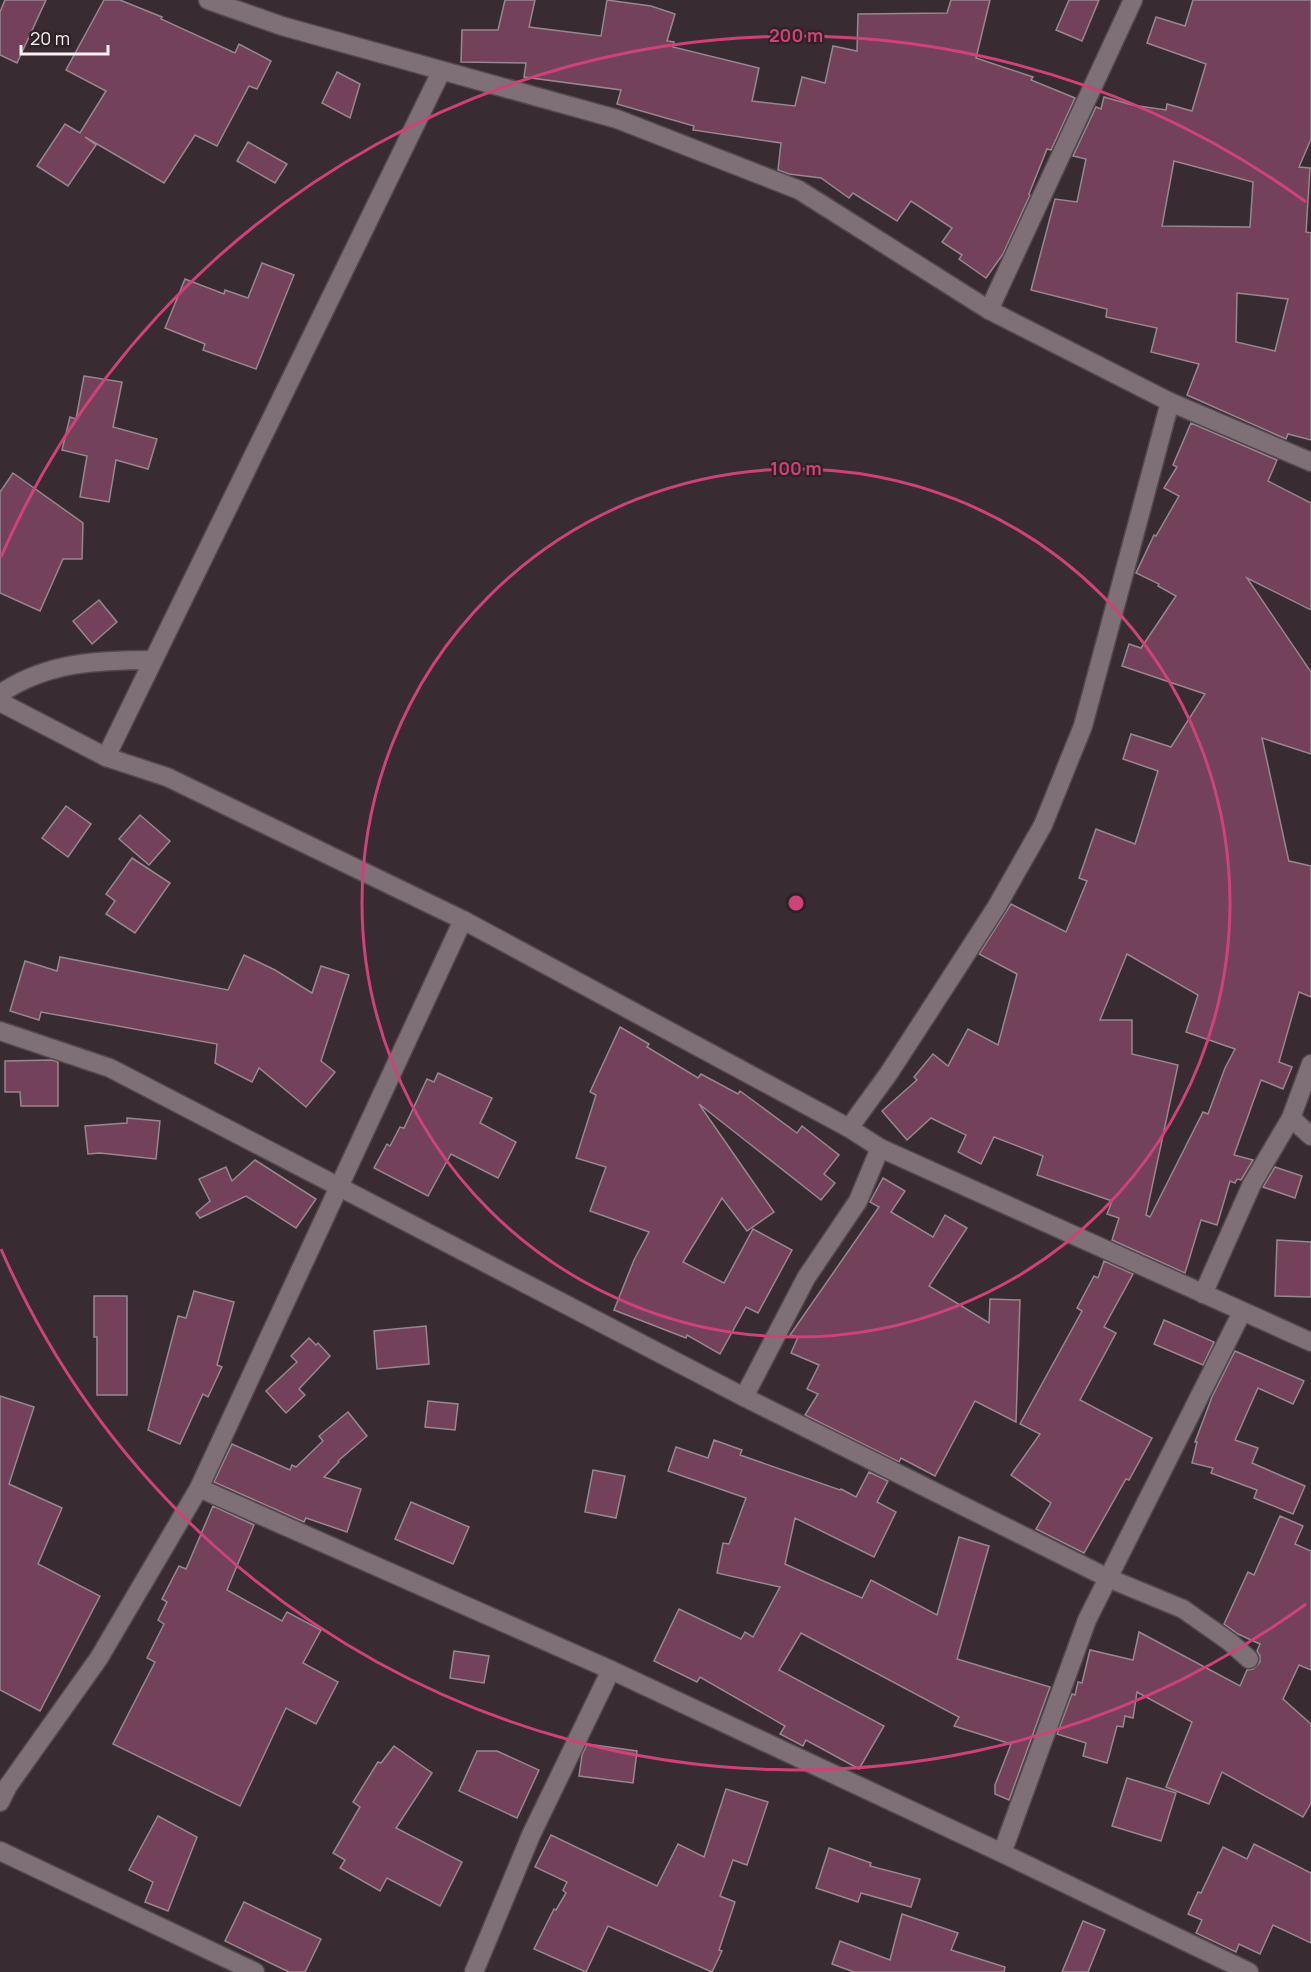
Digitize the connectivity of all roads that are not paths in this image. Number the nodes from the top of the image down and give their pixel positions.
1 (208, 0) edge
2 (1133, 0) edge
3 (441, 72) junction
4 (989, 310) junction
5 (1170, 402) junction
6 (1311, 462) edge
7 (153, 660) junction
8 (0, 694) edge
9 (0, 702) edge
10 (106, 757) junction
11 (463, 920) junction
12 (0, 1031) edge
13 (1311, 1064) edge
14 (1291, 1118) junction
15 (849, 1128) junction
16 (1311, 1136) edge
17 (880, 1148) junction
18 (339, 1186) junction
19 (1203, 1294) junction
20 (1242, 1312) junction
21 (1311, 1342) edge
22 (744, 1397) junction
23 (199, 1488) junction
24 (1108, 1578) junction
25 (1249, 1659) dead end
26 (611, 1670) junction
27 (3, 1790) edge
28 (0, 1851) edge
29 (1002, 1853) junction
30 (255, 1972) edge
31 (474, 1972) edge
32 (1249, 1972) edge

1 - 3 street
2 - 4 street
3 - 4 street
3 - 7 street
4 - 5 street
5 - 6 street
5 - 15 street
7 - 8 street
7 - 10 street
9 - 10 street
10 - 11 street
11 - 15 street
11 - 18 street
12 - 18 street
13 - 14 street
14 - 16 street
14 - 19 street
15 - 17 street
17 - 19 street
17 - 22 street
18 - 22 street
18 - 23 street
19 - 20 street
20 - 21 street
20 - 24 street
22 - 24 street
23 - 26 street
23 - 27 street
24 - 25 street
24 - 29 street
26 - 29 street
26 - 31 street
28 - 30 street
29 - 32 street

